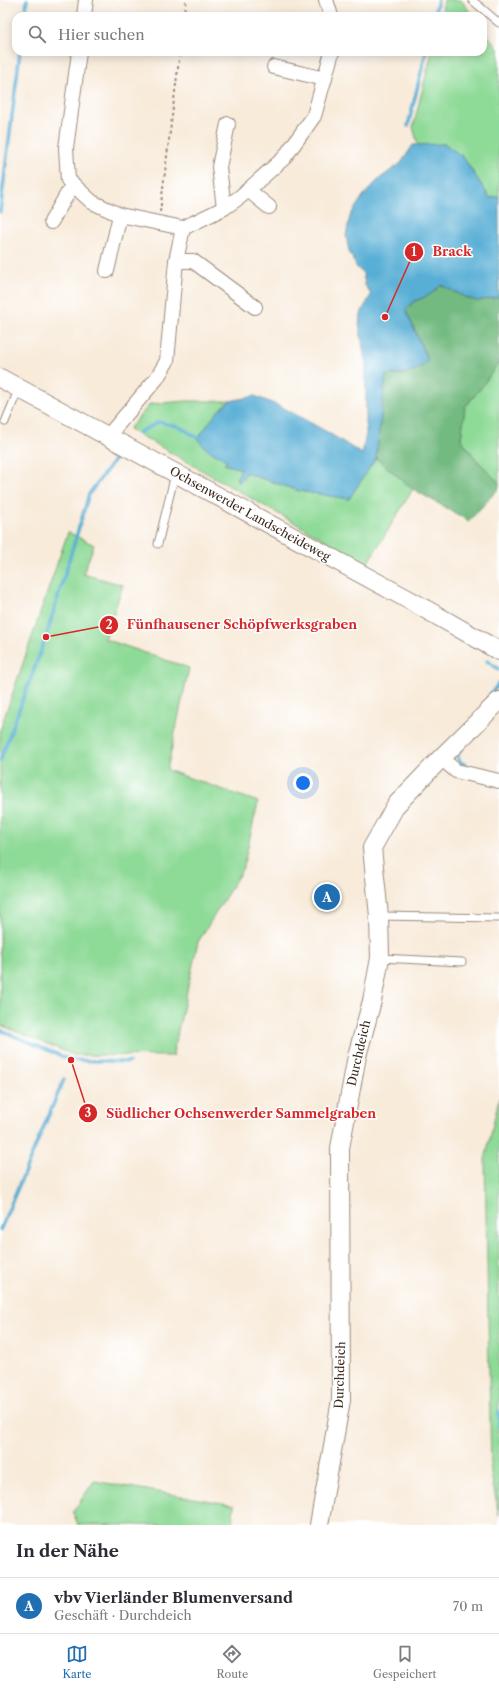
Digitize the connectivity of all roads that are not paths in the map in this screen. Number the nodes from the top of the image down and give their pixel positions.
1 (86, 0) edge
2 (326, 0) edge
3 (472, 0) edge
4 (84, 12) edge
5 (330, 12) edge
6 (486, 12) edge
7 (487, 13) edge
8 (499, 23) edge
9 (78, 56) edge
10 (331, 56) edge
11 (274, 67) dead end
12 (325, 79) junction
13 (228, 124) dead end
14 (72, 184) junction
15 (248, 190) junction
16 (270, 207) dead end
17 (224, 208) junction
18 (120, 216) junction
19 (51, 222) dead end
20 (183, 228) junction
21 (176, 261) junction
22 (107, 271) dead end
23 (255, 306) dead end
24 (0, 378) edge
25 (19, 388) junction
26 (5, 422) dead end
27 (108, 436) junction
28 (175, 474) junction
29 (158, 544) dead end
30 (499, 652) edge
31 (499, 701) edge
32 (441, 758) junction
33 (499, 781) edge
34 (379, 916) junction
35 (499, 918) edge
36 (380, 958) junction
37 (462, 962) dead end
38 (319, 1525) edge

1 - 4 street
2 - 5 street
3 - 6 lane
7 - 8 lane
9 - 14 street
10 - 12 street
11 - 12 street
12 - 15 street
13 - 17 street
14 - 18 street
14 - 19 street
15 - 16 street
15 - 17 street
17 - 20 street
18 - 20 street
18 - 22 street
20 - 21 street
21 - 23 street
21 - 27 street
24 - 25 street, Ochsenwerder Landscheideweg
25 - 26 lane
25 - 27 street, Ochsenwerder Landscheideweg
27 - 28 street, Ochsenwerder Landscheideweg
28 - 29 lane
28 - 30 street, Ochsenwerder Landscheideweg
31 - 32 street, Durchdeich
32 - 33 street
32 - 34 street, Durchdeich
34 - 35 lane
34 - 36 street, Durchdeich
36 - 37 lane
36 - 38 street, Durchdeich

